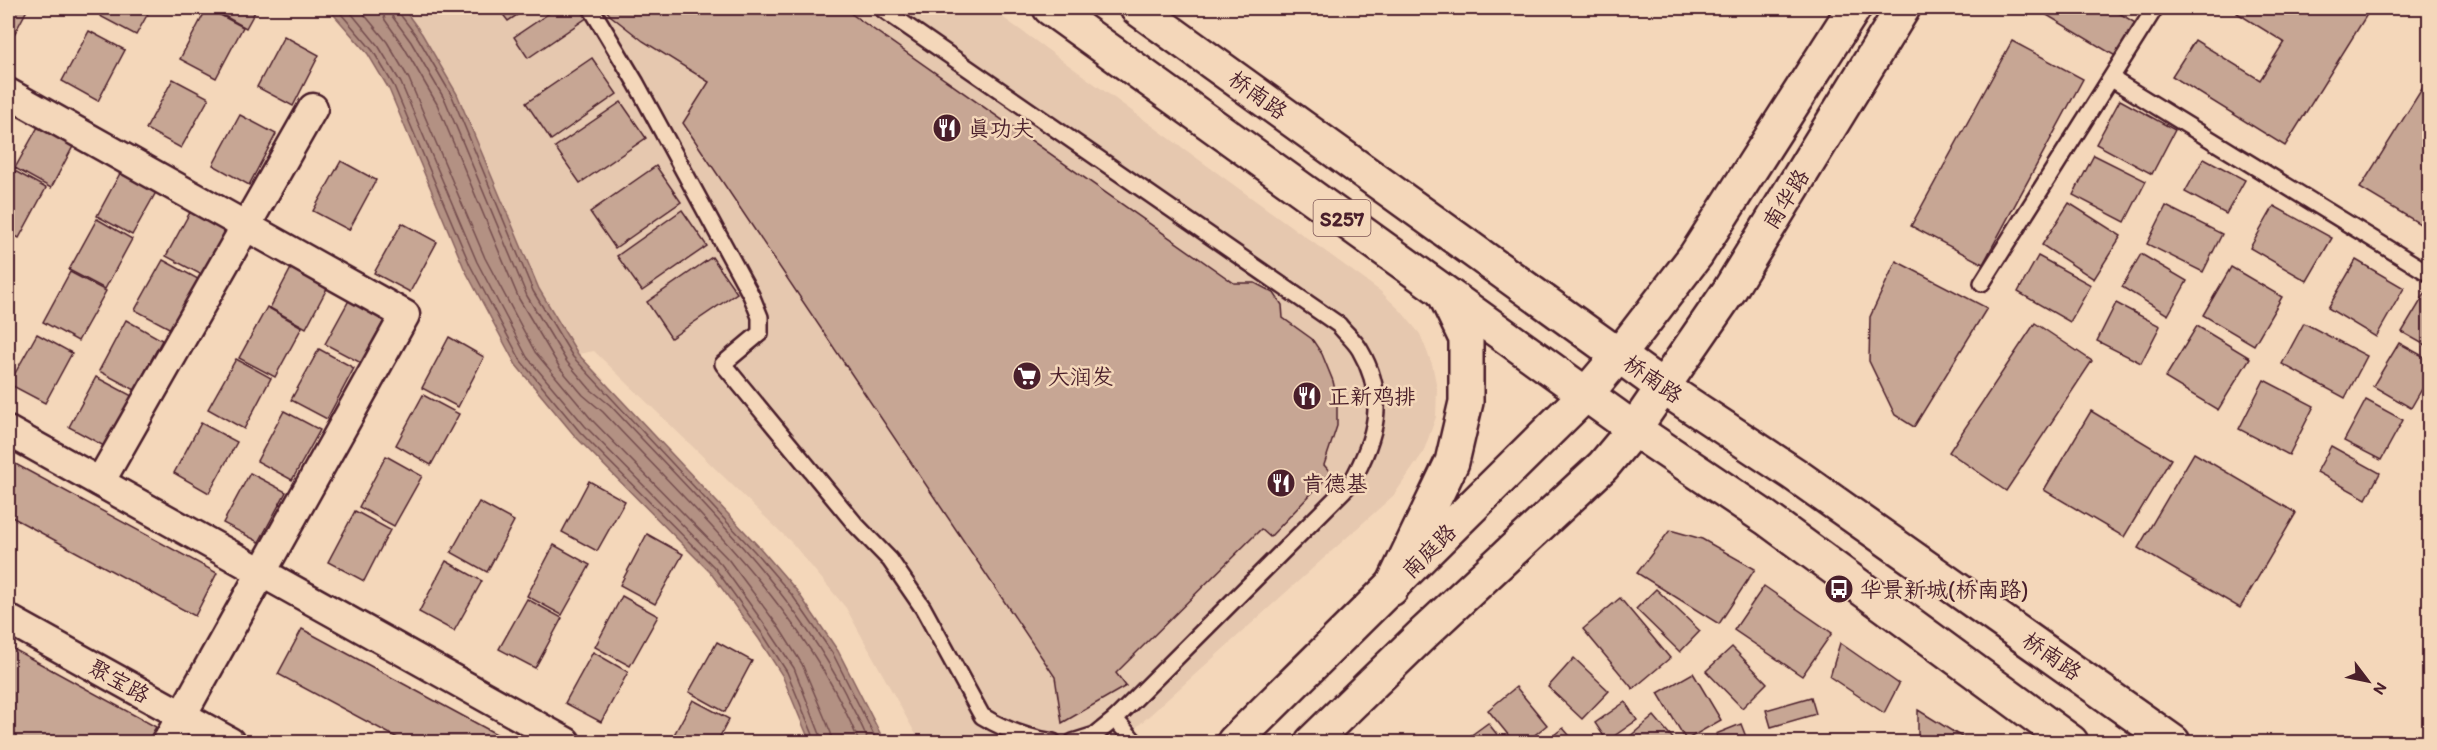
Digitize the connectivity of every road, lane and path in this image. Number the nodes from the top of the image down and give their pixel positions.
1 (591, 8) edge
2 (881, 8) edge
3 (1050, 8) edge
4 (1137, 8) edge
5 (1854, 8) edge
6 (1904, 8) edge
7 (2155, 8) edge
8 (2112, 79) junction
9 (8, 93) edge
10 (313, 108) dead end
11 (246, 226) junction
12 (2430, 274) edge
13 (1982, 283) dead end
14 (1443, 291) junction
15 (1620, 355) junction
16 (1664, 388) junction
17 (1586, 394) junction
18 (1634, 429) junction
19 (8, 431) edge
20 (100, 482) junction
21 (262, 573) junction
22 (1391, 589) junction
23 (8, 619) edge
24 (181, 716) junction
25 (1115, 719) junction
26 (167, 742) edge
27 (230, 742) edge
28 (566, 742) edge
29 (1053, 742) edge
30 (1073, 742) edge
31 (1135, 742) edge
32 (1234, 742) edge
33 (1312, 742) edge
34 (2071, 742) edge
35 (2173, 742) edge

1 - 29 lane
2 - 25 lane
3 - 14 main road, S257
4 - 15 main road, 桥南路 / S257
5 - 15 main road, 南华路
6 - 16 main road, 南华路
7 - 8 lane
8 - 12 lane
8 - 13 lane
9 - 11 street
10 - 11 street
11 - 20 street
11 - 21 street
14 - 17 main road, S257
14 - 22 main road
15 - 16 main road, 桥南路 / S257
15 - 17 main road, 南庭路
16 - 18 main road
16 - 35 main road, 桥南路 / S257
17 - 18 main road, S257
17 - 22 main road, 南庭路
18 - 33 main road
18 - 34 main road, S257
19 - 20 street
20 - 21 street
21 - 24 street
21 - 28 street
22 - 32 main road, 南庭路
23 - 24 street, 聚宝路
24 - 26 street
24 - 27 street, 聚宝路
25 - 30 lane
25 - 31 lane

